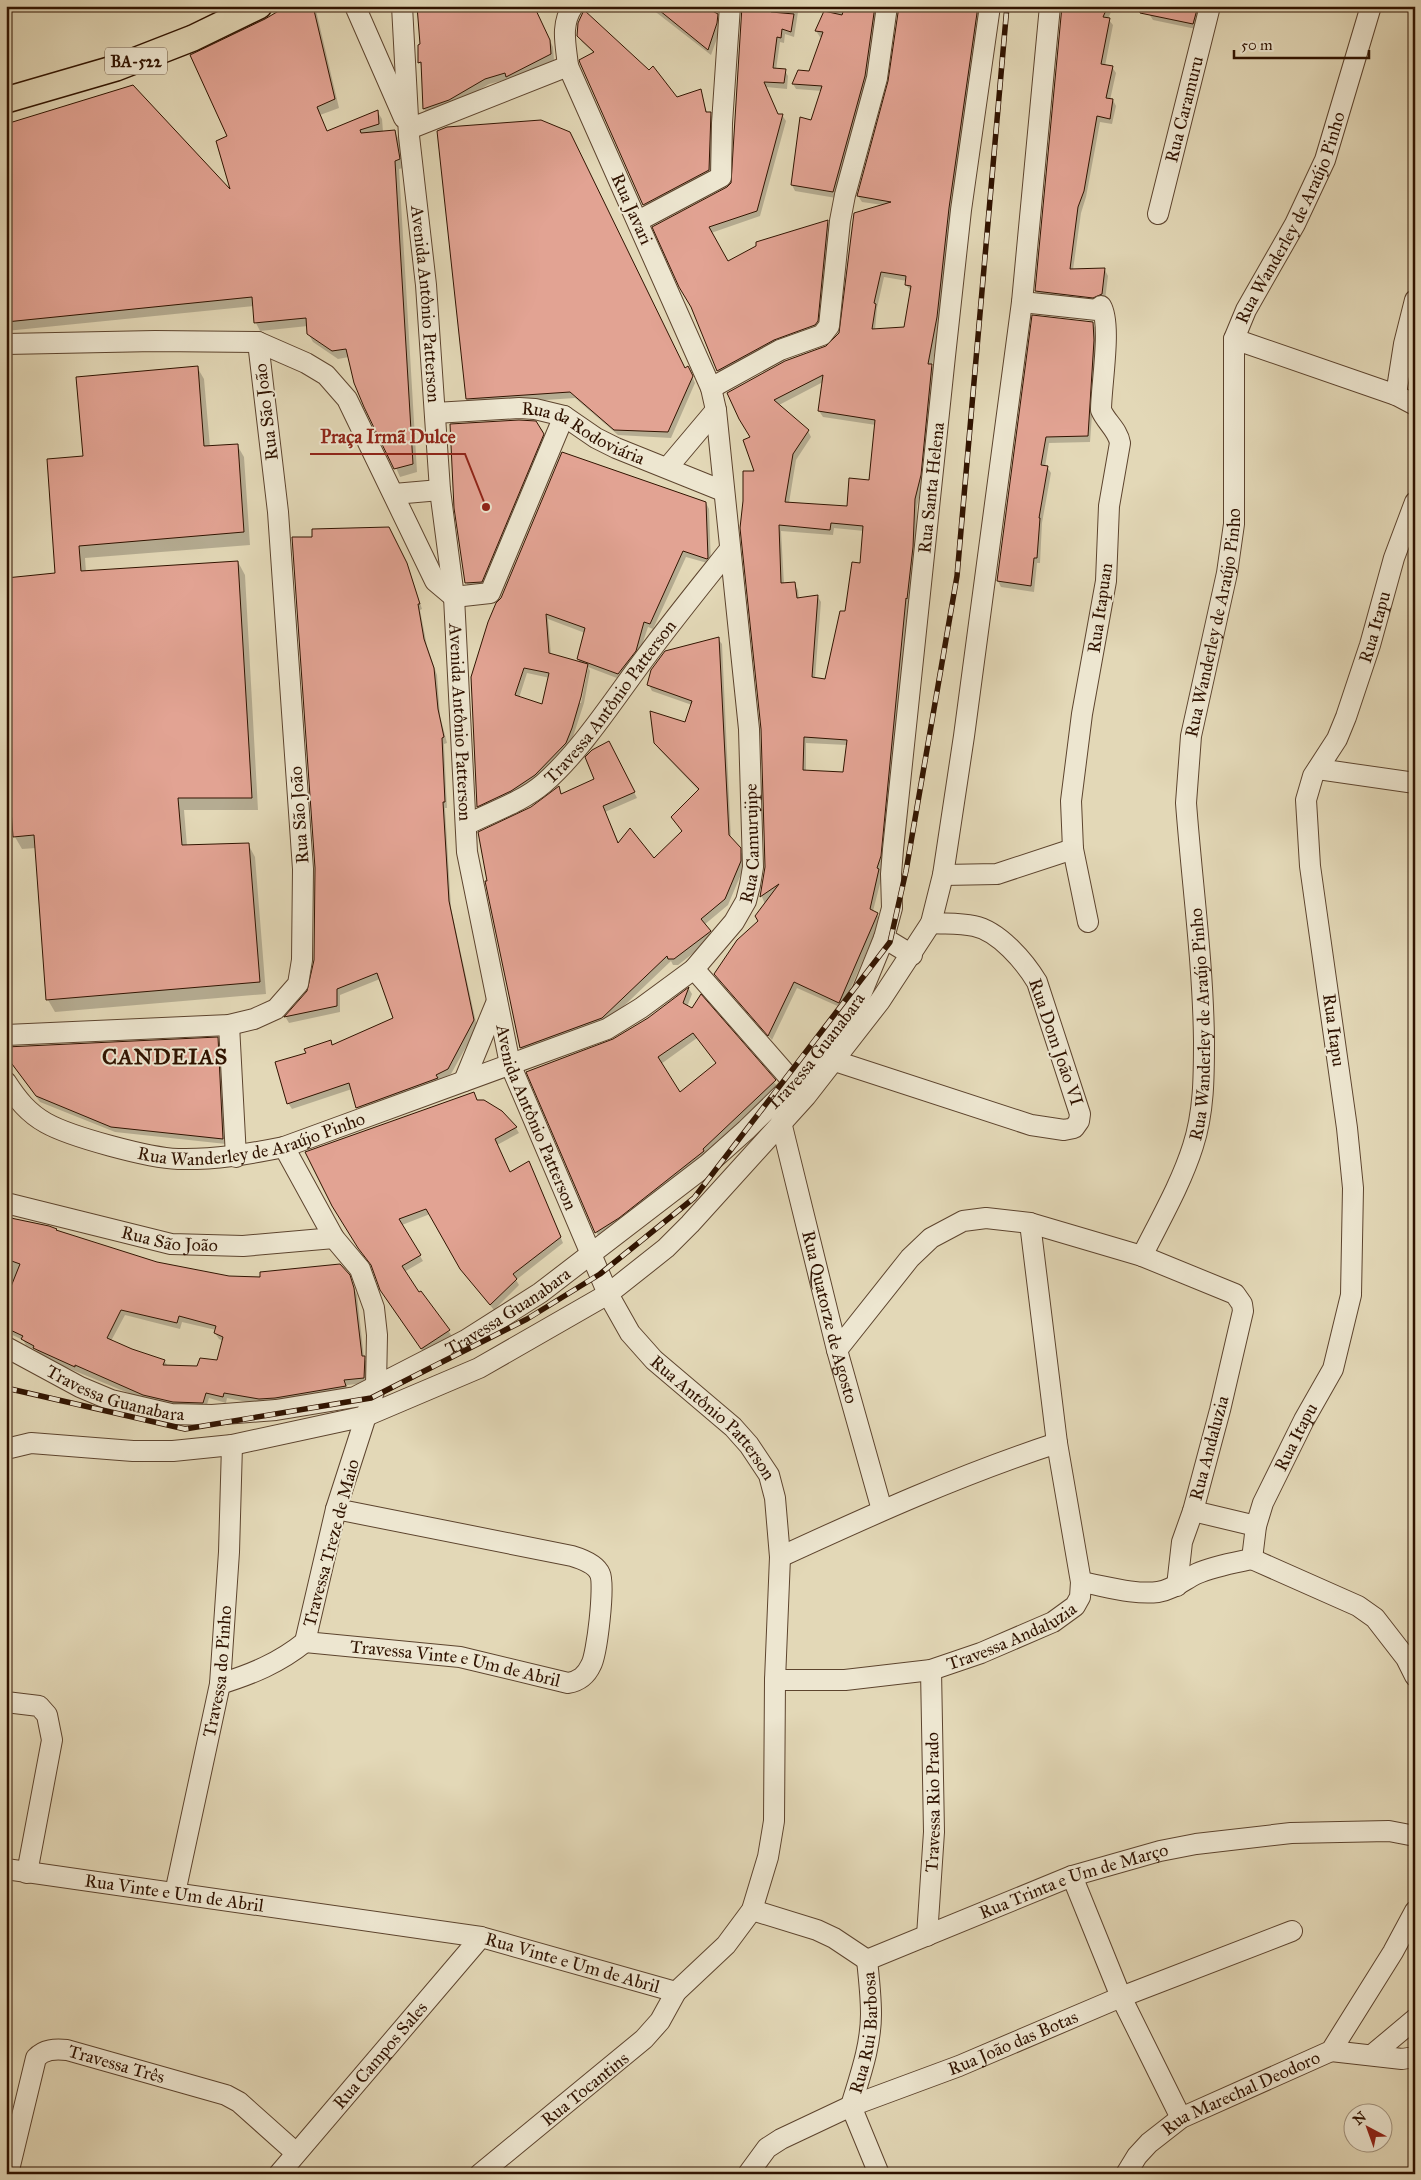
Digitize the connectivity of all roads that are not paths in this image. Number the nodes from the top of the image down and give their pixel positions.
1 (259, 6) edge
2 (356, 6) edge
3 (371, 6) edge
4 (402, 6) edge
5 (573, 6) edge
6 (730, 6) edge
7 (887, 6) edge
8 (990, 6) edge
9 (1050, 6) edge
10 (1210, 6) edge
11 (1371, 6) edge
12 (568, 66) junction
13 (6, 100) edge
14 (409, 129) junction
15 (1158, 214) dead end
16 (638, 221) junction
17 (1415, 300) edge
18 (1022, 302) junction
19 (1234, 339) junction
20 (258, 342) junction
21 (6, 344) edge
22 (711, 388) junction
23 (1396, 395) junction
24 (1415, 405) edge
25 (716, 410) junction
26 (435, 413) junction
27 (564, 416) junction
28 (668, 467) junction
29 (440, 490) junction
30 (724, 491) junction
31 (394, 494) junction
32 (1415, 502) edge
33 (730, 549) junction
34 (454, 597) junction
35 (1318, 769) junction
36 (1415, 783) edge
37 (466, 824) junction
38 (1073, 849) junction
39 (943, 875) junction
40 (1088, 922) dead end
41 (931, 923) junction
42 (884, 938) junction
43 (912, 955) junction
44 (694, 969) junction
45 (497, 1001) junction
46 (228, 1025) junction
47 (6, 1035) edge
48 (835, 1061) junction
49 (510, 1064) junction
50 (464, 1081) junction
51 (6, 1082) edge
52 (794, 1083) junction
53 (782, 1122) junction
54 (284, 1147) junction
55 (236, 1157) junction
56 (6, 1203) edge
57 (1030, 1223) junction
58 (334, 1238) junction
59 (590, 1254) junction
60 (1142, 1256) junction
61 (608, 1294) junction
62 (6, 1347) edge
63 (837, 1350) junction
64 (376, 1385) junction
65 (366, 1416) junction
66 (1057, 1443) junction
67 (232, 1445) junction
68 (6, 1449) edge
69 (336, 1509) junction
70 (882, 1510) junction
71 (1193, 1511) junction
72 (1256, 1526) junction
73 (780, 1557) junction
74 (1252, 1559) junction
75 (1081, 1582) junction
76 (1177, 1586) junction
77 (305, 1642) junction
78 (931, 1670) junction
79 (1415, 1676) edge
80 (774, 1680) junction
81 (220, 1684) junction
82 (6, 1702) edge
83 (1415, 1836) edge
84 (6, 1869) edge
85 (27, 1872) junction
86 (1072, 1876) junction
87 (174, 1893) junction
88 (752, 1910) junction
89 (1415, 1911) edge
90 (1292, 1931) dead end
91 (927, 1936) junction
92 (481, 1937) junction
93 (867, 1960) junction
94 (676, 1992) junction
95 (1121, 1997) junction
96 (1415, 2019) edge
97 (1331, 2051) junction
98 (1372, 2055) junction
99 (1415, 2057) edge
100 (851, 2106) junction
101 (1181, 2118) junction
102 (295, 2152) junction
103 (8, 2174) edge
104 (279, 2174) edge
105 (480, 2174) edge
106 (748, 2174) edge
107 (879, 2174) edge
108 (1126, 2174) edge

1 - 13 main road, BA-522
2 - 3 street
2 - 14 street, Avenida Antônio Patterson
4 - 14 street, Avenida Antônio Patterson
5 - 12 street, Rua Javari
6 - 16 street
7 - 22 street
8 - 42 street, Rua Santa Helena
9 - 18 street
10 - 15 street, Rua Caramuru
11 - 19 street, Rua Wanderley de Araújo Pinho
12 - 14 street
12 - 16 street, Rua Javari
14 - 26 street, Avenida Antônio Patterson
16 - 22 street, Rua Javari
17 - 23 street
18 - 38 street, Rua Itapuan
18 - 39 street
19 - 23 street
19 - 60 street, Rua Wanderley de Araújo Pinho
20 - 21 street
20 - 31 street
20 - 46 street, Rua São João
22 - 25 street, Rua Javari
23 - 24 street
25 - 28 street
25 - 30 street, Rua Javari
26 - 27 street, Rua da Rodoviária
26 - 29 street, Avenida Antônio Patterson
27 - 28 street, Rua da Rodoviária
27 - 34 street
28 - 30 street, Rua da Rodoviária
29 - 31 street
29 - 34 street, Avenida Antônio Patterson
30 - 33 street, Rua Camurujipe
31 - 34 street
32 - 35 street, Rua Itapu
33 - 37 street, Travessa Antônio Patterson
33 - 44 street, Rua Camurujipe
34 - 37 street, Avenida Antônio Patterson
35 - 36 street
35 - 72 street, Rua Itapu
37 - 45 street, Avenida Antônio Patterson
38 - 39 street
38 - 40 street, Rua Itapuan
39 - 41 street
41 - 43 street
41 - 48 street, Rua Dom João VI
42 - 43 street
42 - 52 street, Travessa Guanabara
43 - 48 street
44 - 49 street, Rua Camurujipe
44 - 52 street
45 - 49 street, Avenida Antônio Patterson
45 - 50 street
46 - 47 street, Rua São João
46 - 55 street
48 - 53 street
49 - 50 street, Rua Wanderley de Araújo Pinho
49 - 59 street, Avenida Antônio Patterson
50 - 54 street, Rua Wanderley de Araújo Pinho
51 - 55 street, Rua Wanderley de Araújo Pinho
52 - 59 street, Travessa Guanabara
53 - 61 street
53 - 63 street, Rua Quatorze de Agosto
54 - 55 street, Rua Wanderley de Araújo Pinho
54 - 58 street, Travessa Treze de Maio
56 - 58 street, Rua São João
57 - 60 street
57 - 63 street
57 - 66 street
58 - 64 street, Travessa Treze de Maio
59 - 61 street, Avenida Antônio Patterson
59 - 64 street, Travessa Guanabara
60 - 71 street, Rua Andaluzia
61 - 65 street
61 - 73 street, Rua Antônio Patterson
62 - 64 street, Travessa Guanabara
63 - 70 street, Rua Quatorze de Agosto
64 - 65 street, Travessa Treze de Maio
65 - 67 street
65 - 69 street, Travessa Treze de Maio
66 - 70 street
66 - 75 street
67 - 68 street
67 - 81 street, Travessa do Pinho
69 - 77 street, Travessa Treze de Maio
69 - 77 street, Travessa Vinte e Um de Abril
70 - 73 street
71 - 72 street
71 - 76 street, Rua Andaluzia
72 - 74 street, Rua Itapu
73 - 80 street, Rua Vinte e Um de Abril
74 - 76 street, Travessa Andaluzia
74 - 79 street
75 - 76 street, Travessa Andaluzia
75 - 78 street, Travessa Andaluzia
77 - 81 street
78 - 80 street, Travessa Andaluzia
78 - 91 street, Travessa Rio Prado
80 - 88 street, Rua Vinte e Um de Abril
81 - 87 street, Travessa do Pinho
82 - 85 street
83 - 86 street, Rua Trinta e Um de Março
84 - 85 street, Rua Vinte e Um de Abril
85 - 87 street, Rua Vinte e Um de Abril
86 - 91 street, Rua Trinta e Um de Março
86 - 95 street
87 - 92 street, Rua Vinte e Um de Abril
88 - 93 street
88 - 94 street, Rua Vinte e Um de Abril
89 - 97 street, Rua Marechal Deodoro
90 - 95 street, Rua João das Botas
91 - 93 street, Rua Trinta e Um de Março
92 - 94 street, Rua Vinte e Um de Abril
92 - 102 street, Rua Campos Sales
93 - 100 street, Rua Rui Barbosa
94 - 105 street, Rua Tocantins
95 - 100 street, Rua João das Botas
95 - 101 street
96 - 98 street
97 - 98 street
97 - 101 street, Rua Marechal Deodoro
98 - 99 street
100 - 106 street, Rua João das Botas
100 - 107 street
101 - 108 street, Rua Marechal Deodoro
102 - 103 street, Travessa Três
102 - 104 street, Rua Campos Sales

